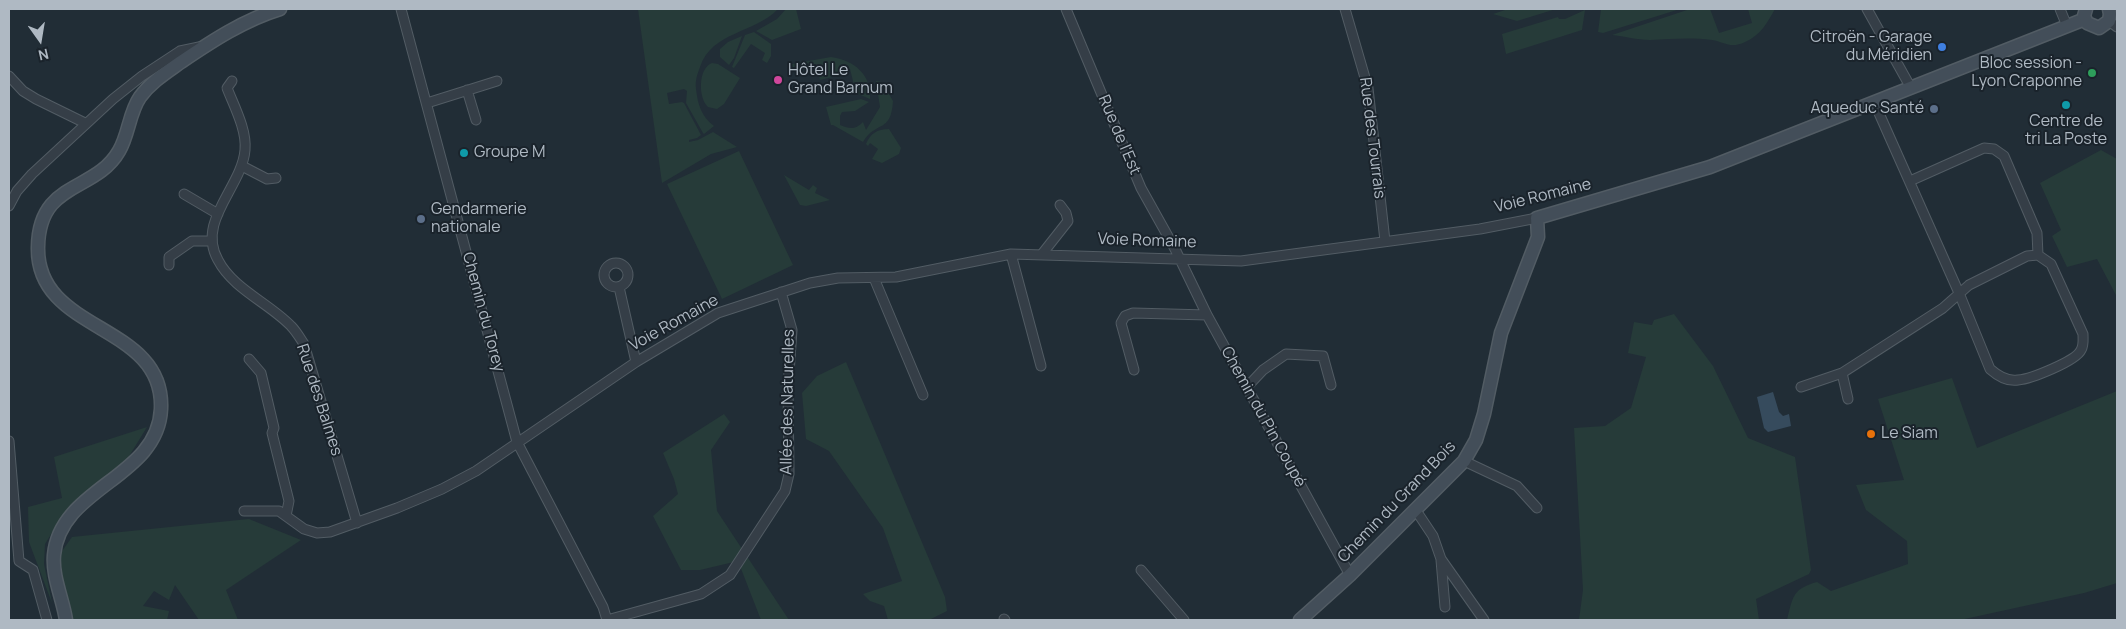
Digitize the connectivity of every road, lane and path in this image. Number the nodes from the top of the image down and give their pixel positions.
1 (280, 9) edge
2 (401, 9) edge
3 (1066, 9) edge
4 (1345, 9) edge
5 (1867, 9) edge
6 (2060, 9) edge
7 (2086, 14) edge
8 (2112, 15) edge
9 (2067, 26) junction
10 (206, 45) junction
11 (9, 76) edge
12 (232, 81) dead end
13 (497, 81) dead end
14 (1911, 88) junction
15 (467, 90) junction
16 (1874, 102) junction
17 (427, 104) junction
18 (476, 120) dead end
19 (85, 123) junction
20 (242, 166) junction
21 (276, 178) dead end
22 (1910, 181) junction
23 (184, 194) dead end
24 (1060, 205) dead end
25 (9, 206) edge
26 (218, 214) junction
27 (1537, 218) junction
28 (212, 241) junction
29 (1385, 241) junction
30 (1011, 254) junction
31 (1042, 254) junction
32 (2038, 255) junction
33 (1180, 258) junction
34 (169, 265) dead end
35 (874, 278) junction
36 (619, 287) dead end
37 (781, 292) junction
38 (1959, 293) junction
39 (1207, 315) junction
40 (249, 359) dead end
41 (636, 362) junction
42 (1041, 366) dead end
43 (1134, 370) dead end
44 (1842, 374) junction
45 (1331, 385) dead end
46 (1801, 386) dead end
47 (1247, 387) junction
48 (923, 395) dead end
49 (1848, 399) dead end
50 (9, 441) edge
51 (517, 442) junction
52 (1464, 461) junction
53 (1537, 508) dead end
54 (1415, 509) junction
55 (244, 510) dead end
56 (286, 516) junction
57 (357, 523) junction
58 (1440, 559) junction
59 (1141, 570) dead end
60 (1350, 575) junction
61 (1445, 607) dead end
62 (47, 620) edge
63 (66, 620) edge
64 (607, 620) edge
65 (1184, 620) edge
66 (1300, 620) edge
67 (1484, 620) edge

1 - 10 street
2 - 17 street, Chemin du Torey
3 - 33 street, Rue de l'Est
4 - 29 street, Rue des Tourrais
5 - 14 street
6 - 9 street
7 - 8 street
7 - 9 street, Voie Romaine
9 - 14 street, Voie Romaine
10 - 19 street
10 - 63 street
11 - 19 street
12 - 20 street
13 - 15 street
14 - 16 street, Voie Romaine
15 - 17 street
15 - 18 street
16 - 22 street
16 - 27 street, Voie Romaine
17 - 51 street, Chemin du Torey
19 - 25 street
20 - 21 street
20 - 26 street
22 - 32 street
22 - 38 street
23 - 26 street
24 - 31 street
26 - 28 street
27 - 29 street, Voie Romaine
27 - 52 street, Chemin du Grand Bois
28 - 34 street
28 - 57 street, Rue des Balmes
29 - 33 street, Voie Romaine
30 - 31 street, Voie Romaine
30 - 35 street, Voie Romaine
30 - 42 street
31 - 33 street, Voie Romaine
32 - 38 street
32 - 38 street
33 - 39 street, Chemin du Pin Coupé
35 - 37 street, Voie Romaine
35 - 48 street
36 - 41 street
37 - 41 street, Voie Romaine
37 - 64 street, Allée des Naturelles
38 - 44 street
39 - 43 street
39 - 47 street, Chemin du Pin Coupé
40 - 56 street
41 - 51 street, Voie Romaine
44 - 46 street
44 - 49 street
45 - 47 street
47 - 60 street, Chemin du Pin Coupé
50 - 62 street
51 - 57 street, Voie Romaine
51 - 64 street, Chemin du Torey
52 - 53 street
52 - 54 street, Chemin du Grand Bois
54 - 58 street
54 - 60 street, Chemin du Grand Bois
55 - 56 street, Voie Romaine
56 - 57 street, Voie Romaine
58 - 61 street
58 - 67 street
59 - 65 street
60 - 66 street, Chemin du Grand Bois

